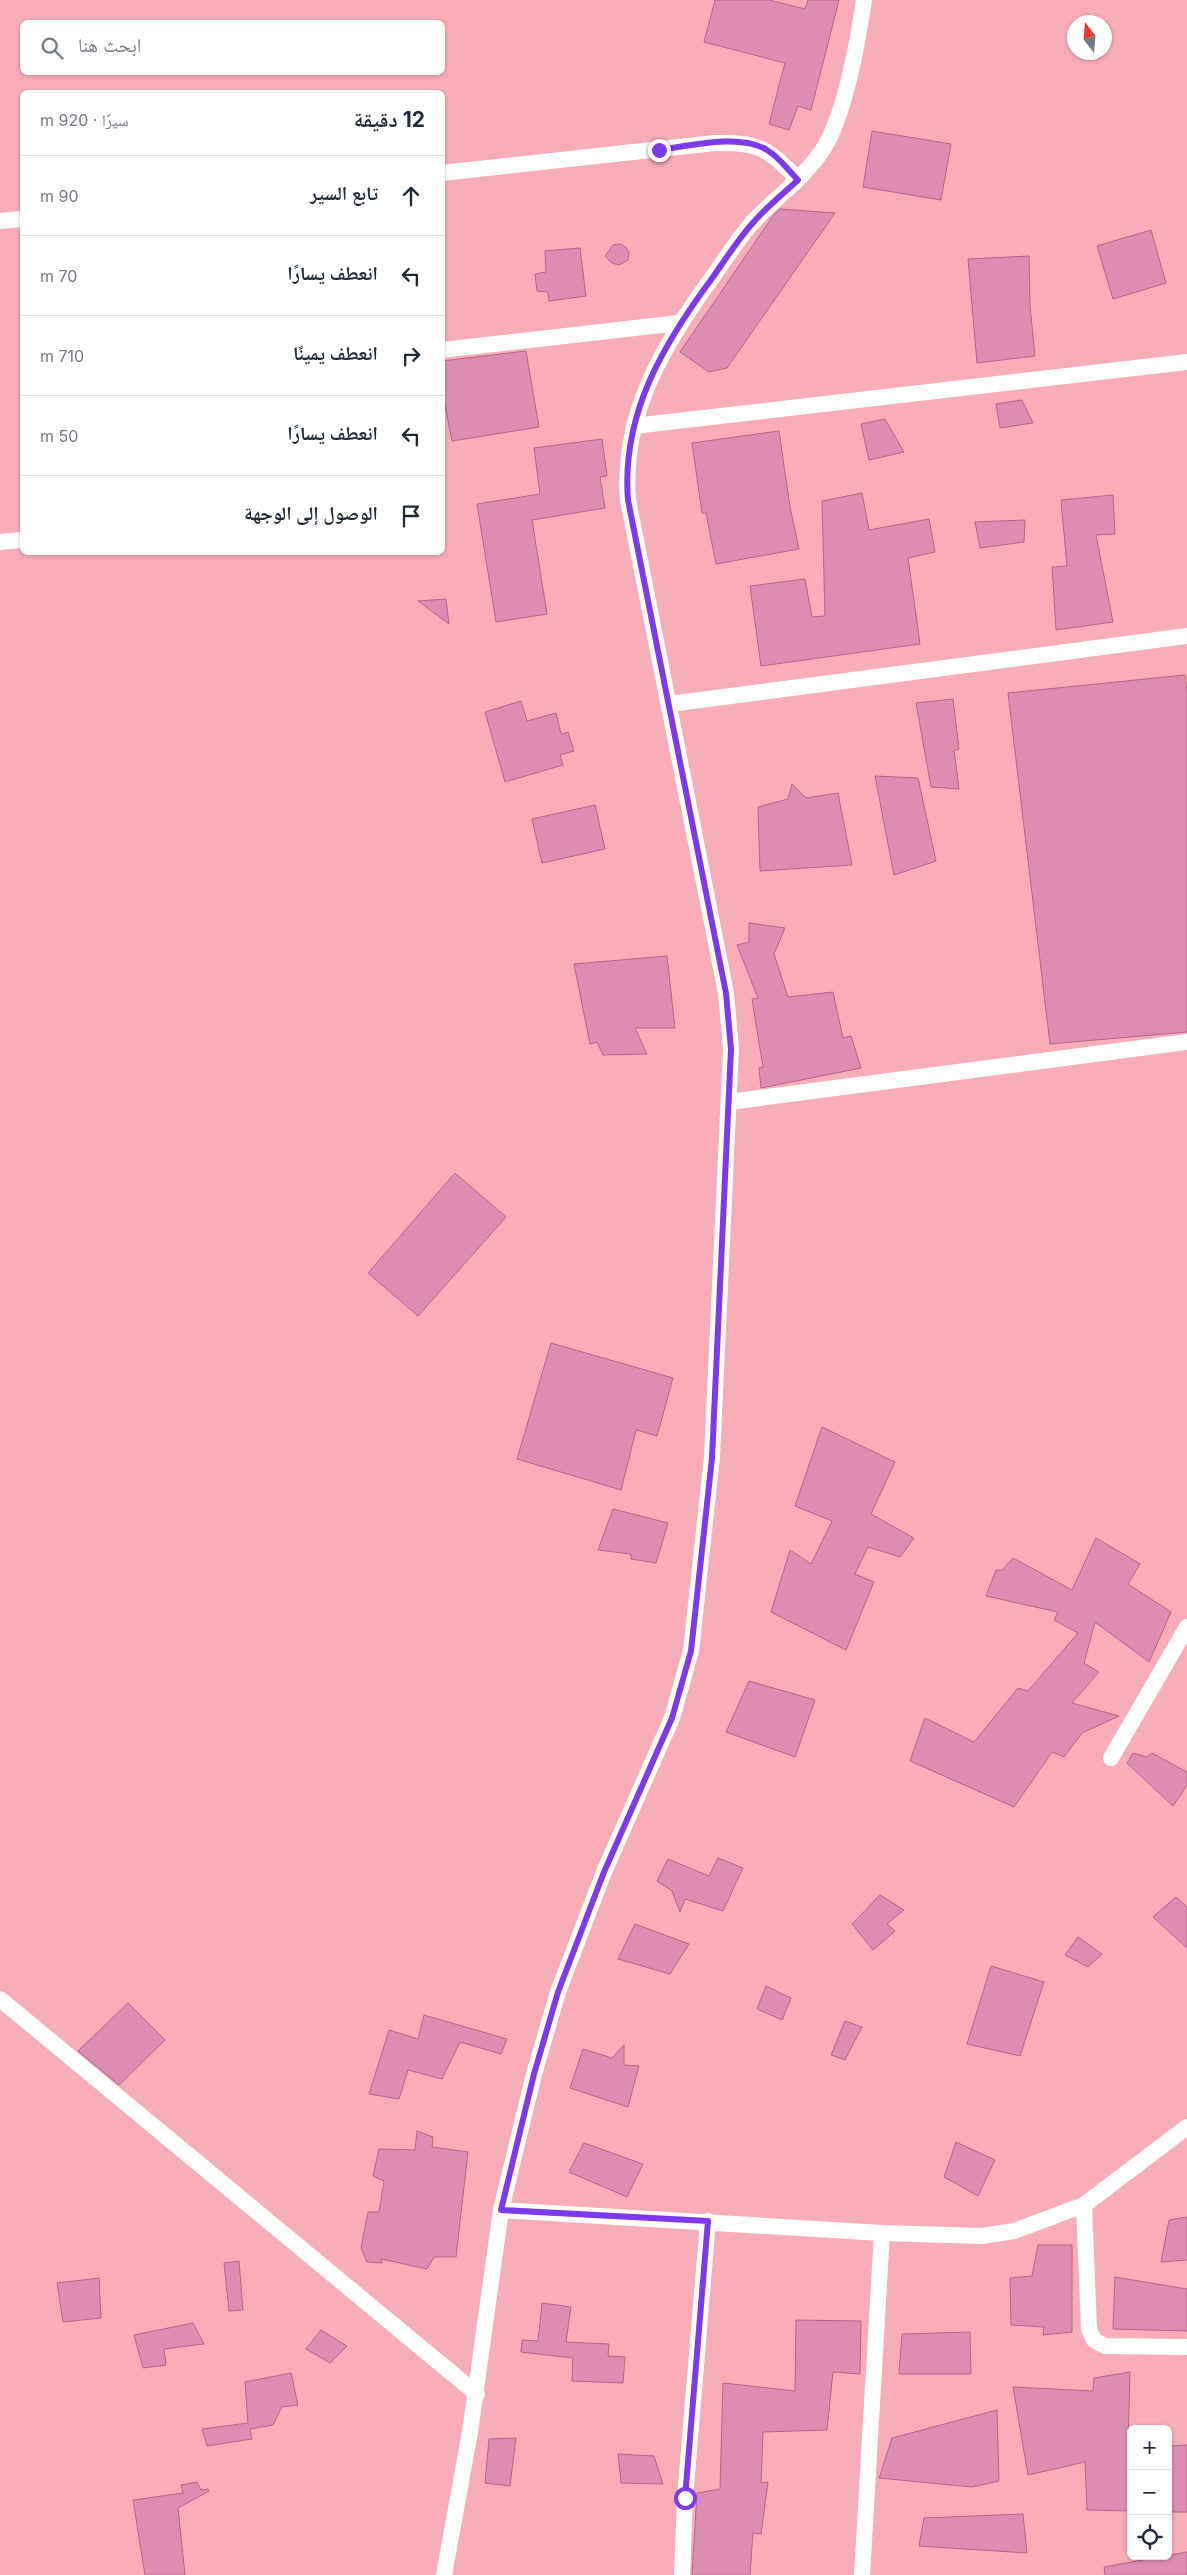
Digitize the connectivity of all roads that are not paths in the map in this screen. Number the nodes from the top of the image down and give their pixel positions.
1 (864, 0) edge
2 (445, 173) edge
3 (798, 180) junction
4 (20, 219) edge
5 (0, 221) edge
6 (679, 323) junction
7 (445, 350) edge
8 (1187, 362) edge
9 (634, 426) junction
10 (20, 540) edge
11 (0, 542) edge
12 (1187, 636) edge
13 (670, 704) junction
14 (1187, 1042) edge
15 (729, 1102) junction
16 (1187, 1627) edge
17 (1111, 1758) dead end
18 (0, 1999) edge
19 (1187, 2127) edge
20 (1084, 2205) junction
21 (501, 2210) junction
22 (708, 2221) junction
23 (882, 2233) junction
24 (1187, 2347) edge
25 (476, 2394) junction
26 (444, 2575) edge
27 (682, 2575) edge
28 (862, 2575) edge

1 - 3 street
2 - 3 street
3 - 6 street
4 - 5 street
6 - 7 street
6 - 9 street
8 - 9 street
9 - 13 street
10 - 11 street
12 - 13 street
13 - 15 street
14 - 15 street
15 - 21 street
16 - 17 street
18 - 25 street
19 - 20 street
20 - 23 street
20 - 24 street
21 - 22 street
21 - 25 street
22 - 23 street
22 - 27 street
23 - 28 street
25 - 26 street

